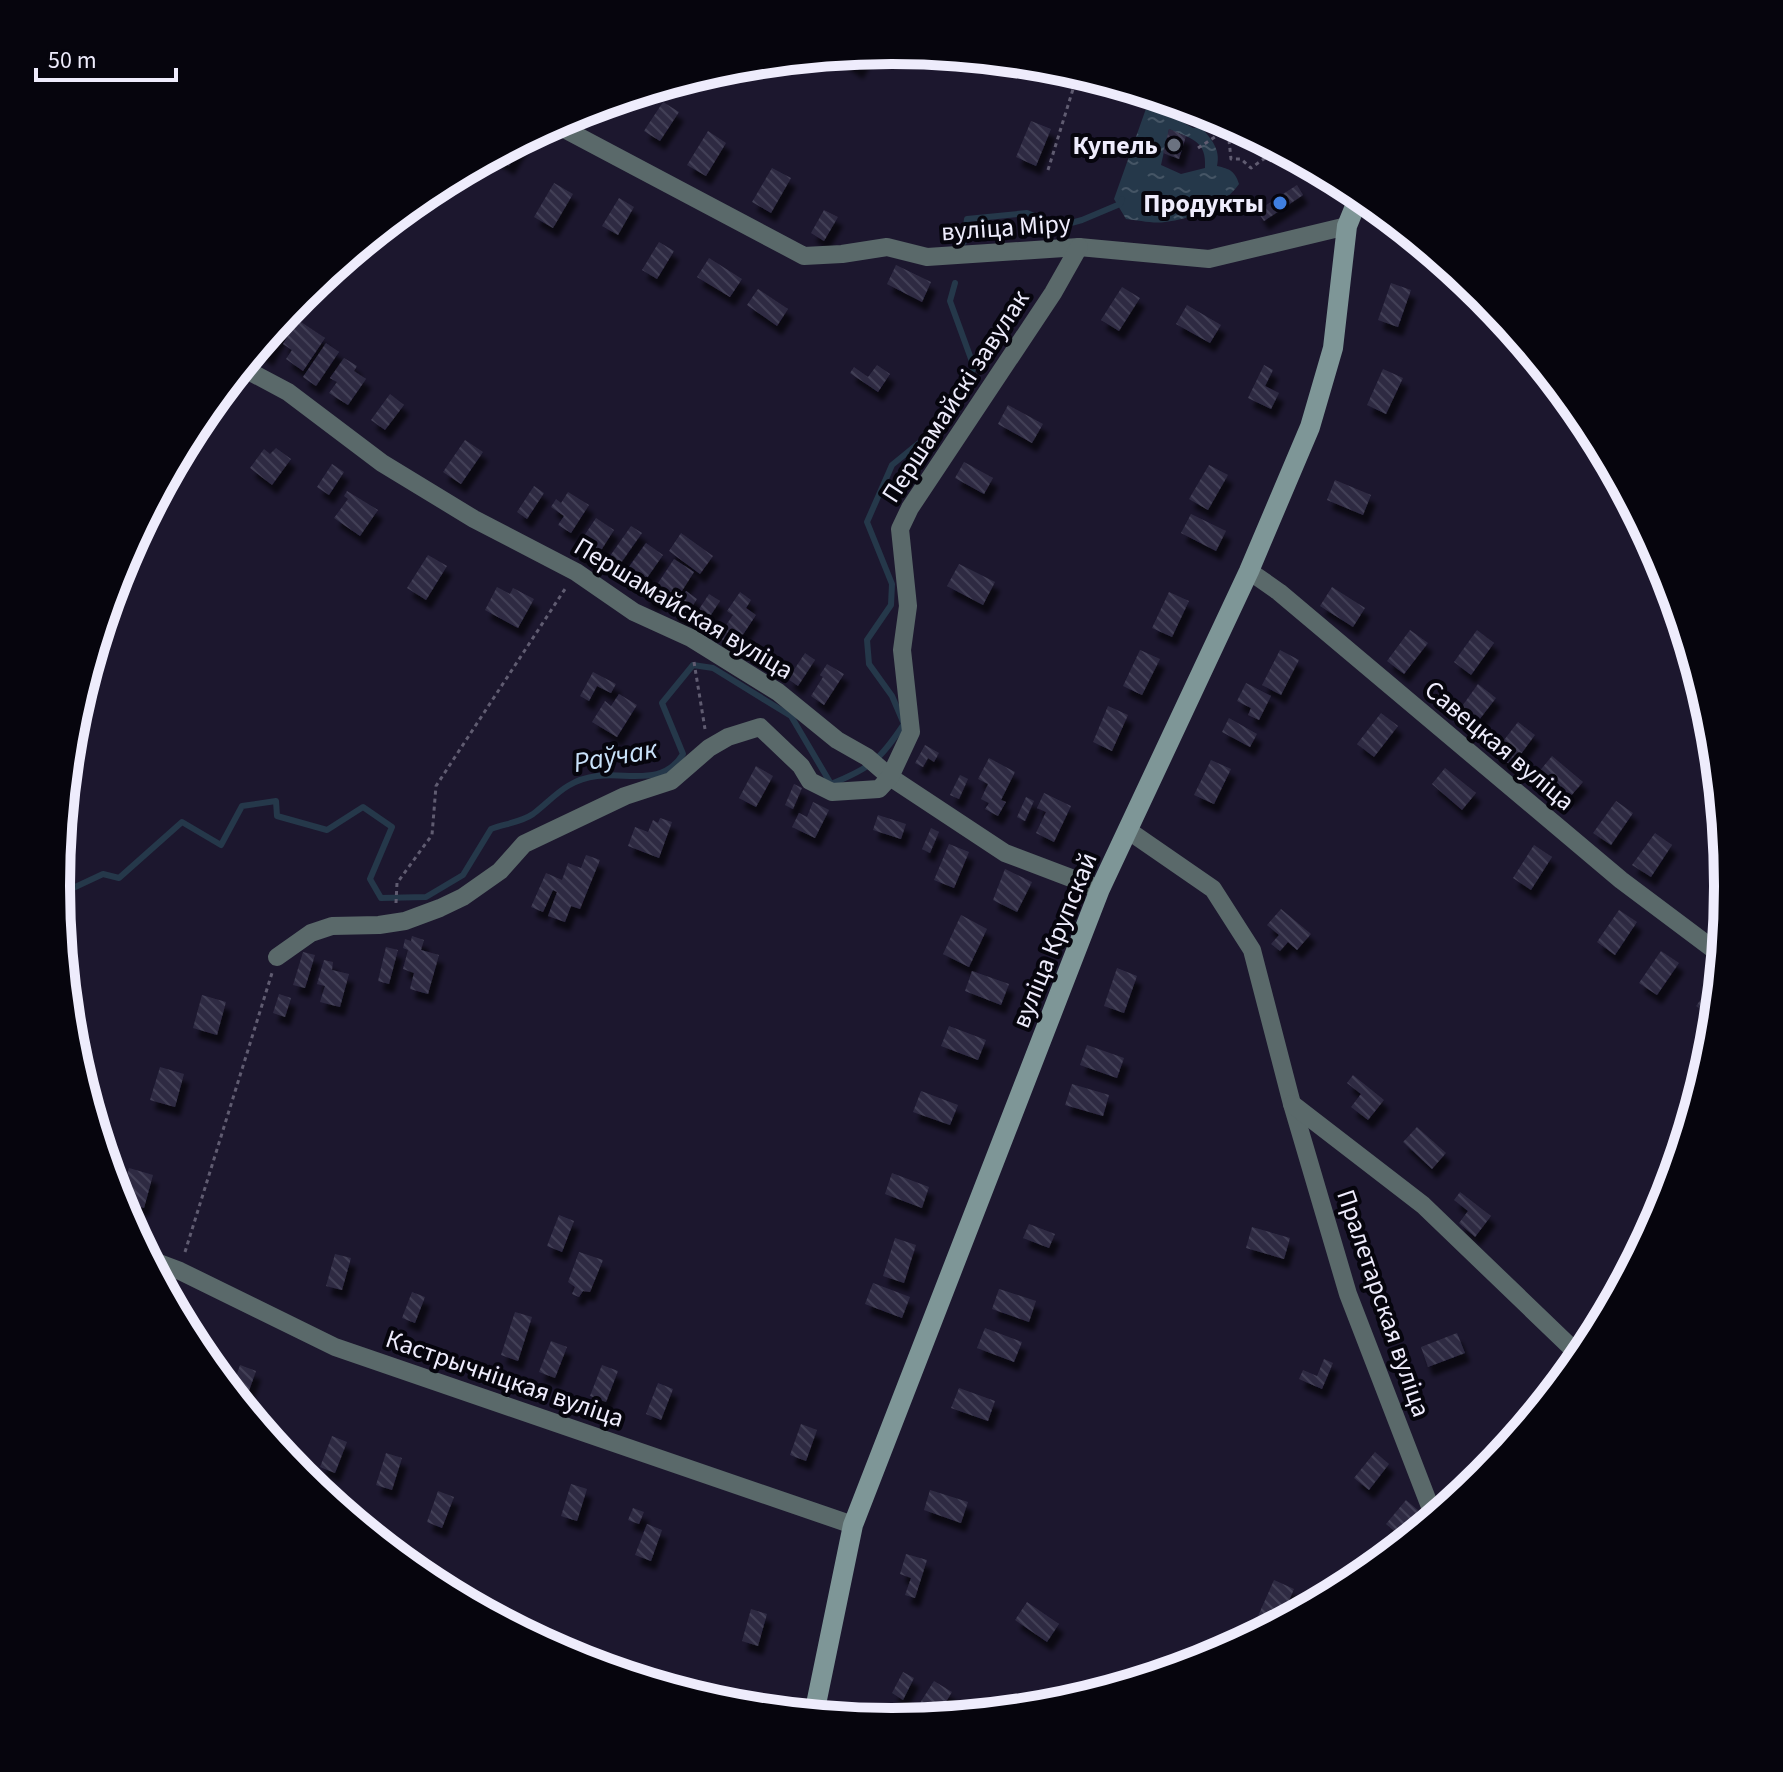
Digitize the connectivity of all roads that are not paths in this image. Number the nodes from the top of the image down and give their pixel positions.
1 (568, 131) edge
2 (1354, 208) edge
3 (1347, 226) junction
4 (1079, 247) junction
5 (250, 372) edge
6 (1249, 571) junction
7 (879, 768) junction
8 (1129, 831) junction
9 (1100, 889) junction
10 (1711, 948) edge
11 (277, 957) road end
12 (1292, 1104) junction
13 (162, 1264) edge
14 (1571, 1348) edge
15 (1430, 1507) edge
16 (853, 1525) junction
17 (822, 1704) edge

1 - 4 street, вуліца Міру
2 - 3 street, вуліца Крупскай
3 - 4 street, вуліца Міру
3 - 6 street, вуліца Крупскай
4 - 7 street, Першамайскі завулак
5 - 7 street, Першамайская вуліца
6 - 8 street, вуліца Крупскай
6 - 10 street, Савецкая вуліца
7 - 9 street, Першамайская вуліца
7 - 11 street
8 - 9 street, вуліца Крупскай
8 - 12 street, Пралетарская вуліца
9 - 16 street, вуліца Крупскай
12 - 14 street, Пралетарская вуліца
12 - 15 street, Пралетарская вуліца
13 - 16 street, Кастрычніцкая вуліца
16 - 17 street, вуліца Крупскай

